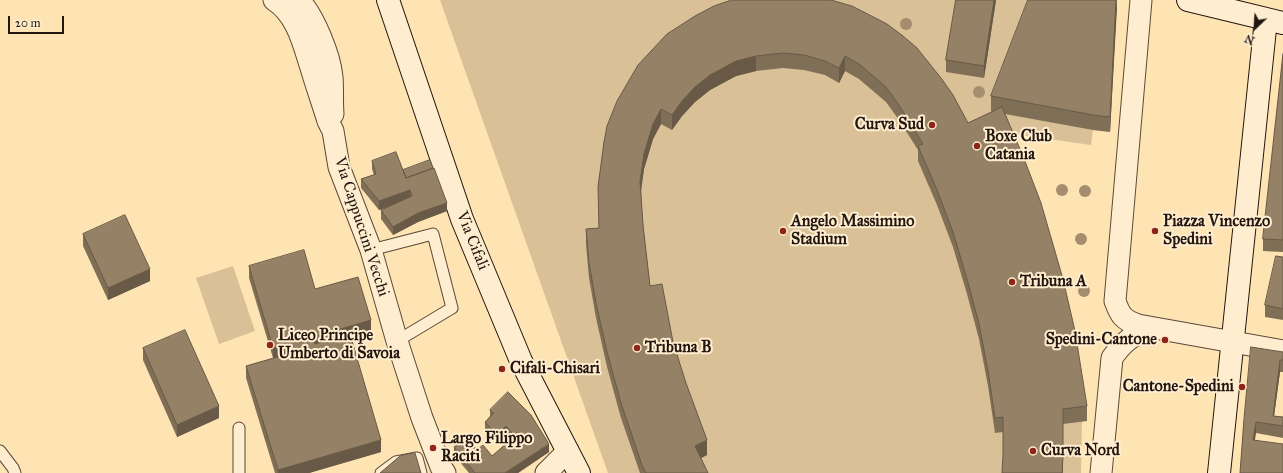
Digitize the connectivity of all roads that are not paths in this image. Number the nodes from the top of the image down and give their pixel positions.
1 (274, 0) edge
2 (299, 0) edge
3 (388, 0) edge
4 (1142, 0) edge
5 (1188, 0) edge
6 (1275, 21) edge
7 (333, 131) junction
8 (371, 250) junction
9 (1148, 327) junction
10 (397, 341) junction
11 (1243, 344) junction
12 (1283, 351) edge
13 (239, 428) dead end
14 (0, 451) edge
15 (568, 451) junction
16 (15, 473) edge
17 (240, 473) edge
18 (381, 473) edge
19 (422, 473) edge
20 (445, 473) edge
21 (546, 473) edge
22 (579, 473) edge
23 (1101, 473) edge
24 (1220, 473) edge

1 - 7 street, Via Cappuccini Vecchi
2 - 7 street
3 - 15 street, Via Cifali
4 - 9 street
5 - 6 street
6 - 11 street
7 - 8 street, Via Cappuccini Vecchi
8 - 10 street, Via Cappuccini Vecchi
8 - 10 lane
9 - 11 street
9 - 23 street
10 - 20 street, Via Cappuccini Vecchi
11 - 12 street
11 - 24 street
13 - 17 lane
14 - 16 lane
15 - 21 street
15 - 22 street, Via Cifali
18 - 19 lane

